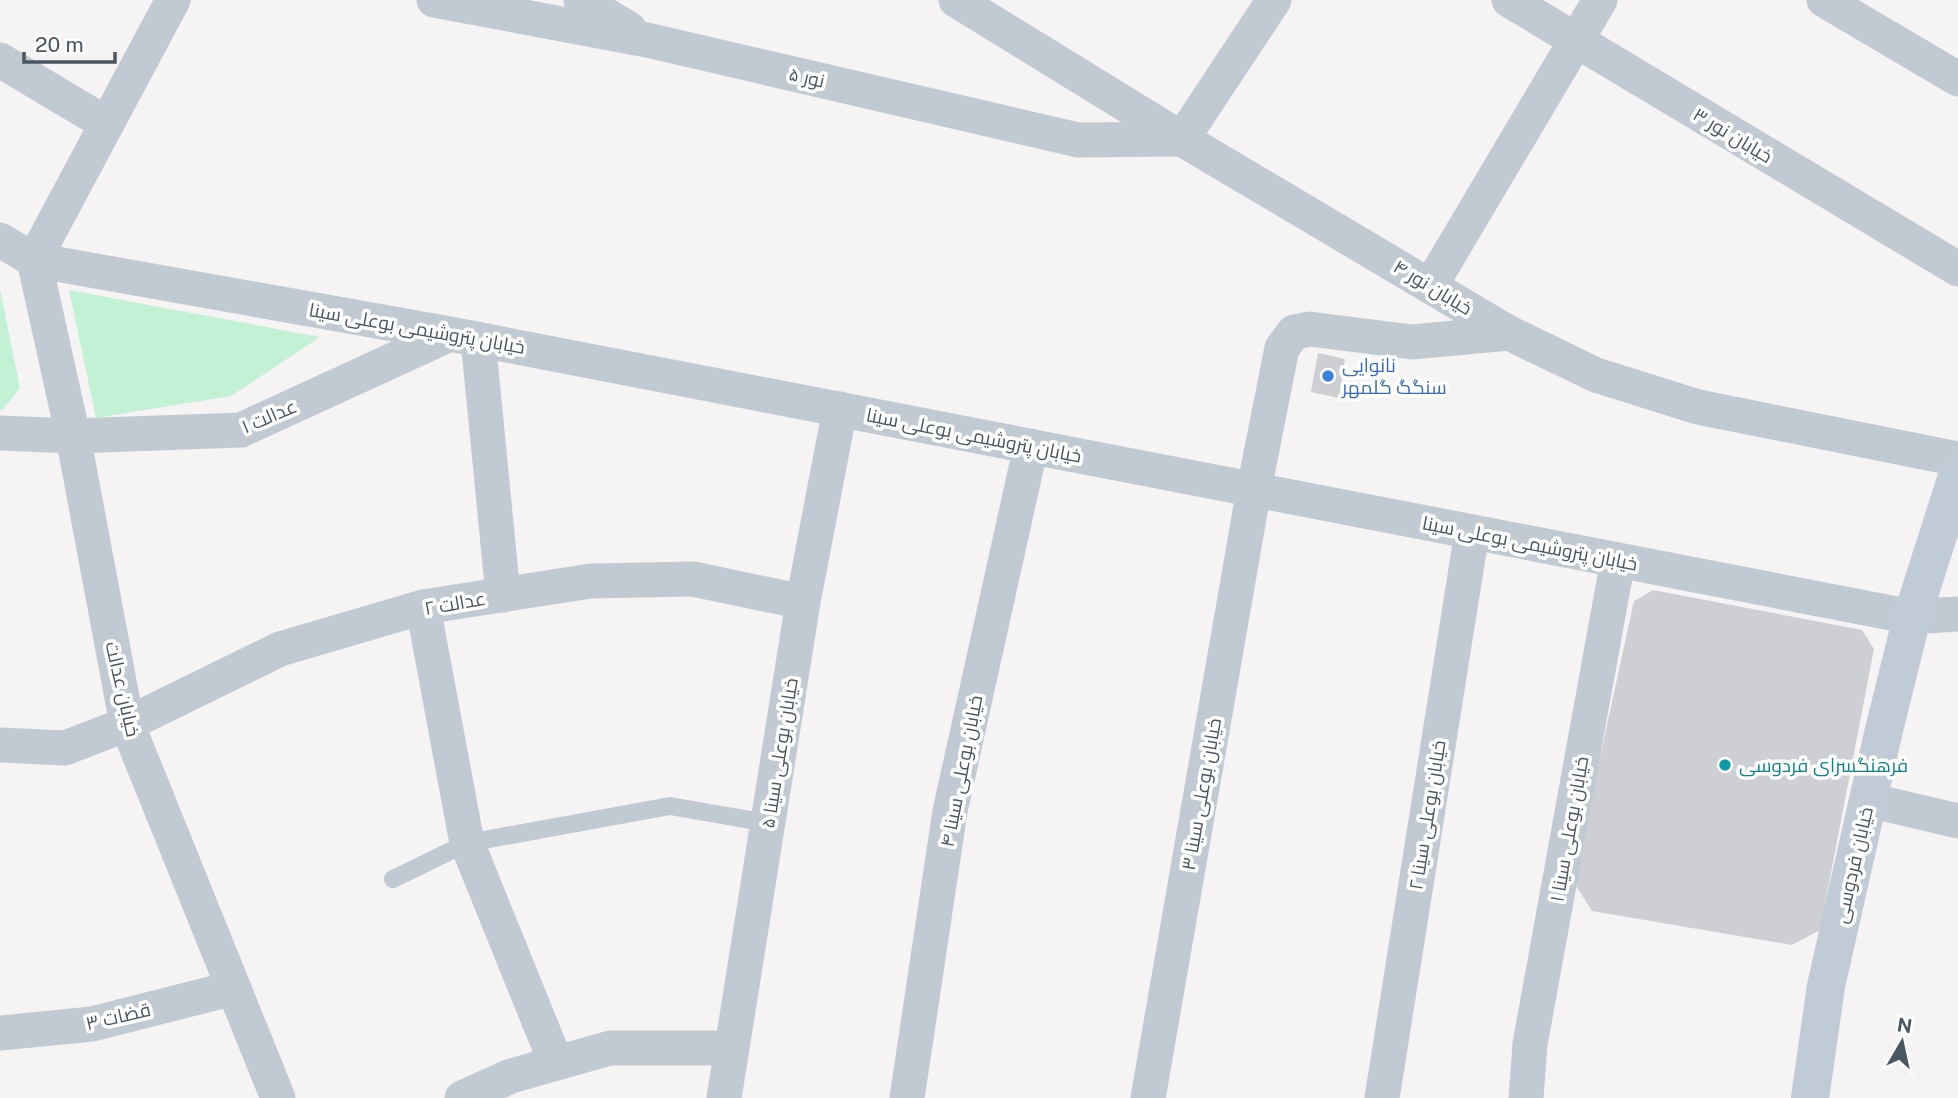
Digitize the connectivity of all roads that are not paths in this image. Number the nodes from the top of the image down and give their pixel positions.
1 (173, 0) edge
2 (434, 0) edge
3 (581, 0) edge
4 (956, 0) edge
5 (1274, 0) edge
6 (1509, 0) edge
7 (1600, 0) edge
8 (1824, 0) edge
9 (647, 40) junction
10 (1575, 41) junction
11 (0, 60) edge
12 (1958, 79) edge
13 (107, 124) junction
14 (1182, 139) junction
15 (0, 240) edge
16 (34, 260) junction
17 (1958, 269) edge
18 (1431, 285) junction
19 (1509, 333) junction
20 (464, 336) junction
21 (840, 409) junction
22 (0, 433) edge
23 (73, 436) junction
24 (1031, 446) junction
25 (1958, 459) edge
26 (1958, 473) edge
27 (1254, 489) junction
28 (1472, 532) junction
29 (1618, 560) junction
30 (503, 595) junction
31 (803, 603) junction
32 (423, 607) junction
33 (1958, 614) edge
34 (1912, 617) junction
35 (127, 724) junction
36 (0, 745) edge
37 (1868, 800) junction
38 (1958, 821) edge
39 (768, 823) junction
40 (467, 843) junction
41 (393, 880) dead end
42 (234, 988) junction
43 (0, 1033) edge
44 (732, 1048) junction
45 (556, 1063) junction
46 (278, 1098) edge
47 (462, 1098) edge
48 (724, 1098) edge
49 (907, 1098) edge
50 (1148, 1098) edge
51 (1382, 1098) edge
52 (1526, 1098) edge
53 (1810, 1098) edge

1 - 13 street
2 - 9 street, نور ۵
3 - 9 street
4 - 14 street, خیابان نور ۴
5 - 14 street
6 - 10 street, خیابان نور ۳
7 - 10 street
8 - 12 street
9 - 14 street, نور ۵
10 - 17 street, خیابان نور ۳
10 - 18 street
11 - 13 street
13 - 16 street
14 - 18 street, خیابان نور ۴
15 - 16 street
16 - 20 street, خیابان پتروشیمی بوعلی سینا
16 - 23 street, خیابان عدالت
18 - 19 street, خیابان نور ۴
19 - 25 street, خیابان نور ۴
19 - 27 street, خیابان بوعلی سینا ۳
20 - 21 street, خیابان پتروشیمی بوعلی سینا
20 - 23 street, عدالت ۱
20 - 30 street
21 - 24 street, خیابان پتروشیمی بوعلی سینا
21 - 31 street, خیابان بوعلی سینا ۵
22 - 23 street, عدالت ۱
23 - 35 street, خیابان عدالت
24 - 27 street, خیابان پتروشیمی بوعلی سینا
24 - 49 street, خیابان بوعلی سینا ۴
26 - 34 street, خیابان فردوسی
27 - 28 street, خیابان پتروشیمی بوعلی سینا
27 - 50 street, خیابان بوعلی سینا ۳
28 - 29 street, خیابان پتروشیمی بوعلی سینا
28 - 51 street, خیابان بوعلی سینا ۲
29 - 34 street, خیابان پتروشیمی بوعلی سینا
29 - 52 street, خیابان بوعلی سینا ۱
30 - 31 street, عدالت ۲
30 - 32 street, عدالت ۲
31 - 39 street, خیابان بوعلی سینا ۵
32 - 35 street, عدالت ۲
32 - 40 street
33 - 34 street, خیابان پتروشیمی بوعلی سینا
34 - 37 street, خیابان فردوسی
35 - 36 street, عدالت ۲
35 - 42 street, خیابان عدالت
37 - 38 street
37 - 53 street, خیابان فردوسی
39 - 40 lane
39 - 44 street, خیابان بوعلی سینا ۵
40 - 41 lane
40 - 45 street
42 - 43 street, قضات ۳
42 - 46 street, خیابان عدالت
44 - 45 street
44 - 48 street, خیابان بوعلی سینا ۵
45 - 47 street

